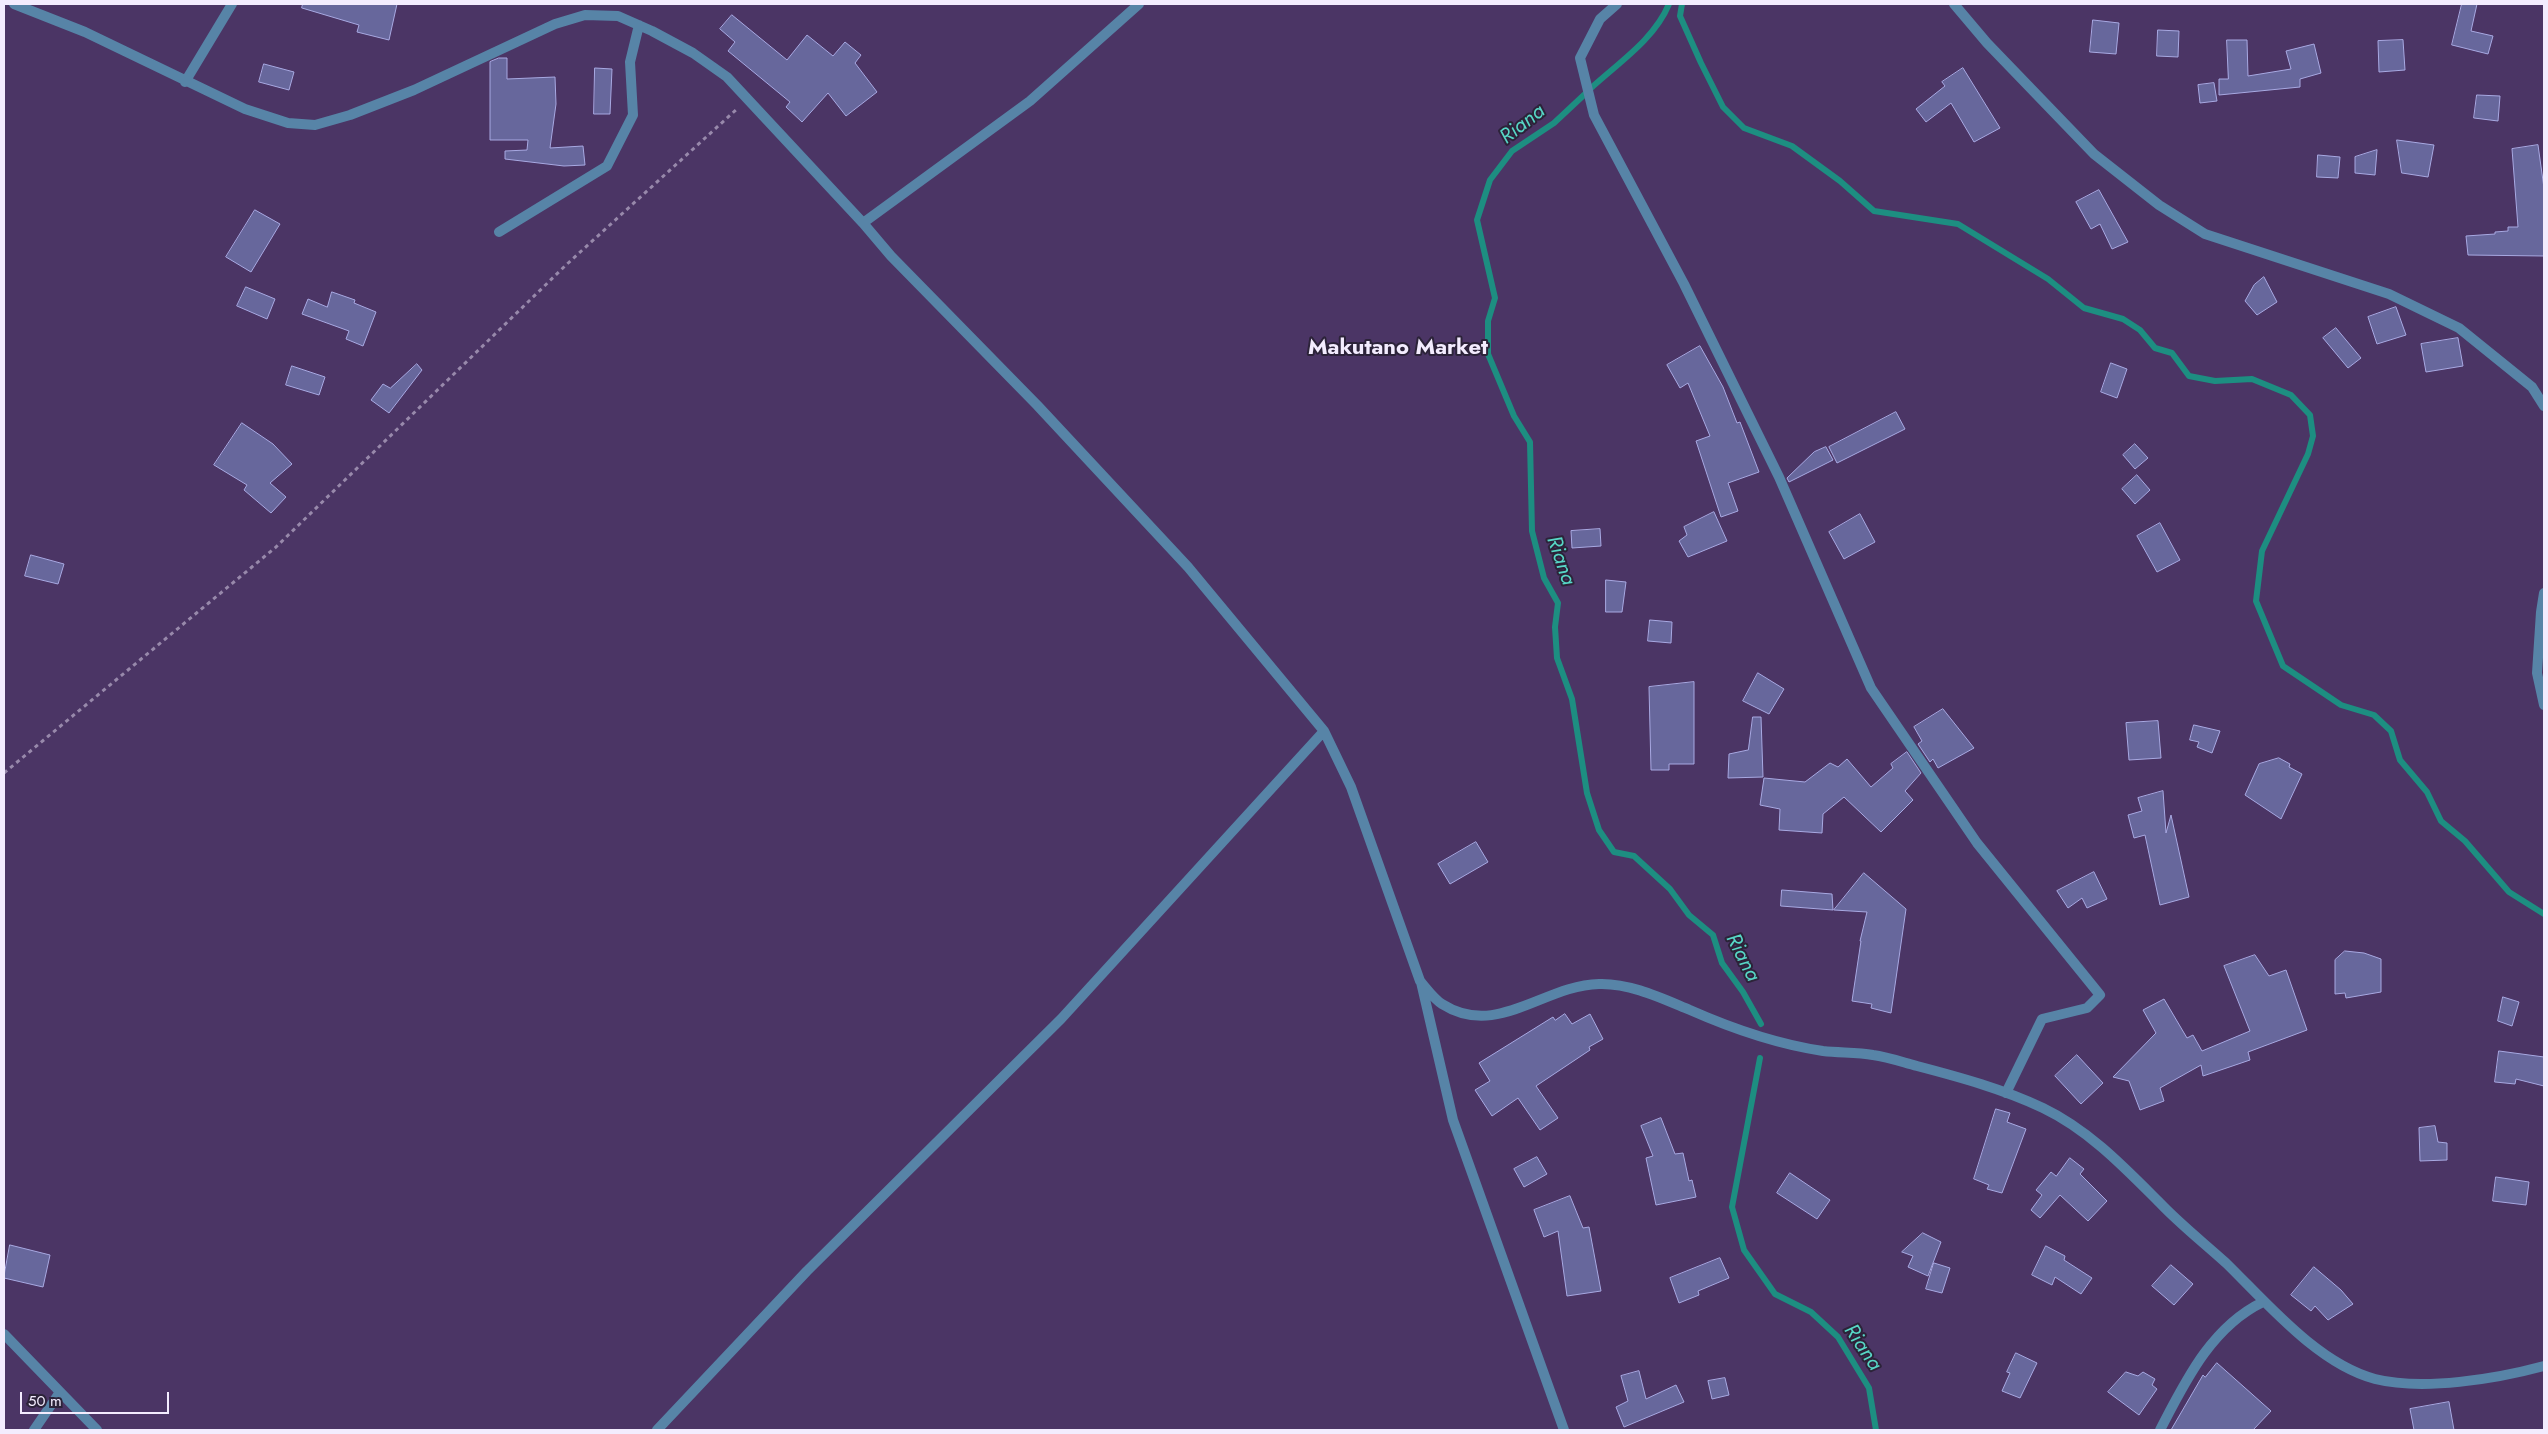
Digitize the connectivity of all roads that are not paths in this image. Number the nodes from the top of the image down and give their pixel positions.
1 (14, 4) edge
2 (232, 4) edge
3 (1139, 4) edge
4 (1617, 4) edge
5 (1954, 4) edge
6 (639, 25) junction
7 (185, 82) junction
8 (863, 223) junction
9 (499, 232) dead end
10 (2544, 406) edge
11 (2544, 593) edge
12 (2544, 705) edge
13 (1324, 731) junction
14 (1420, 981) junction
15 (2006, 1093) junction
16 (2263, 1302) junction
17 (4, 1334) edge
18 (2544, 1366) edge
19 (60, 1392) junction
20 (34, 1430) edge
21 (97, 1430) edge
22 (657, 1430) edge
23 (1564, 1430) edge
24 (2160, 1430) edge

1 - 7 street
2 - 7 street
3 - 8 street
4 - 15 street
5 - 10 street
6 - 7 street
6 - 8 street
6 - 9 street
8 - 13 street
11 - 12 street
13 - 14 street
13 - 22 street
14 - 15 street
14 - 23 street
15 - 16 street
16 - 18 street
16 - 24 street
17 - 19 street
19 - 20 street
19 - 21 street

